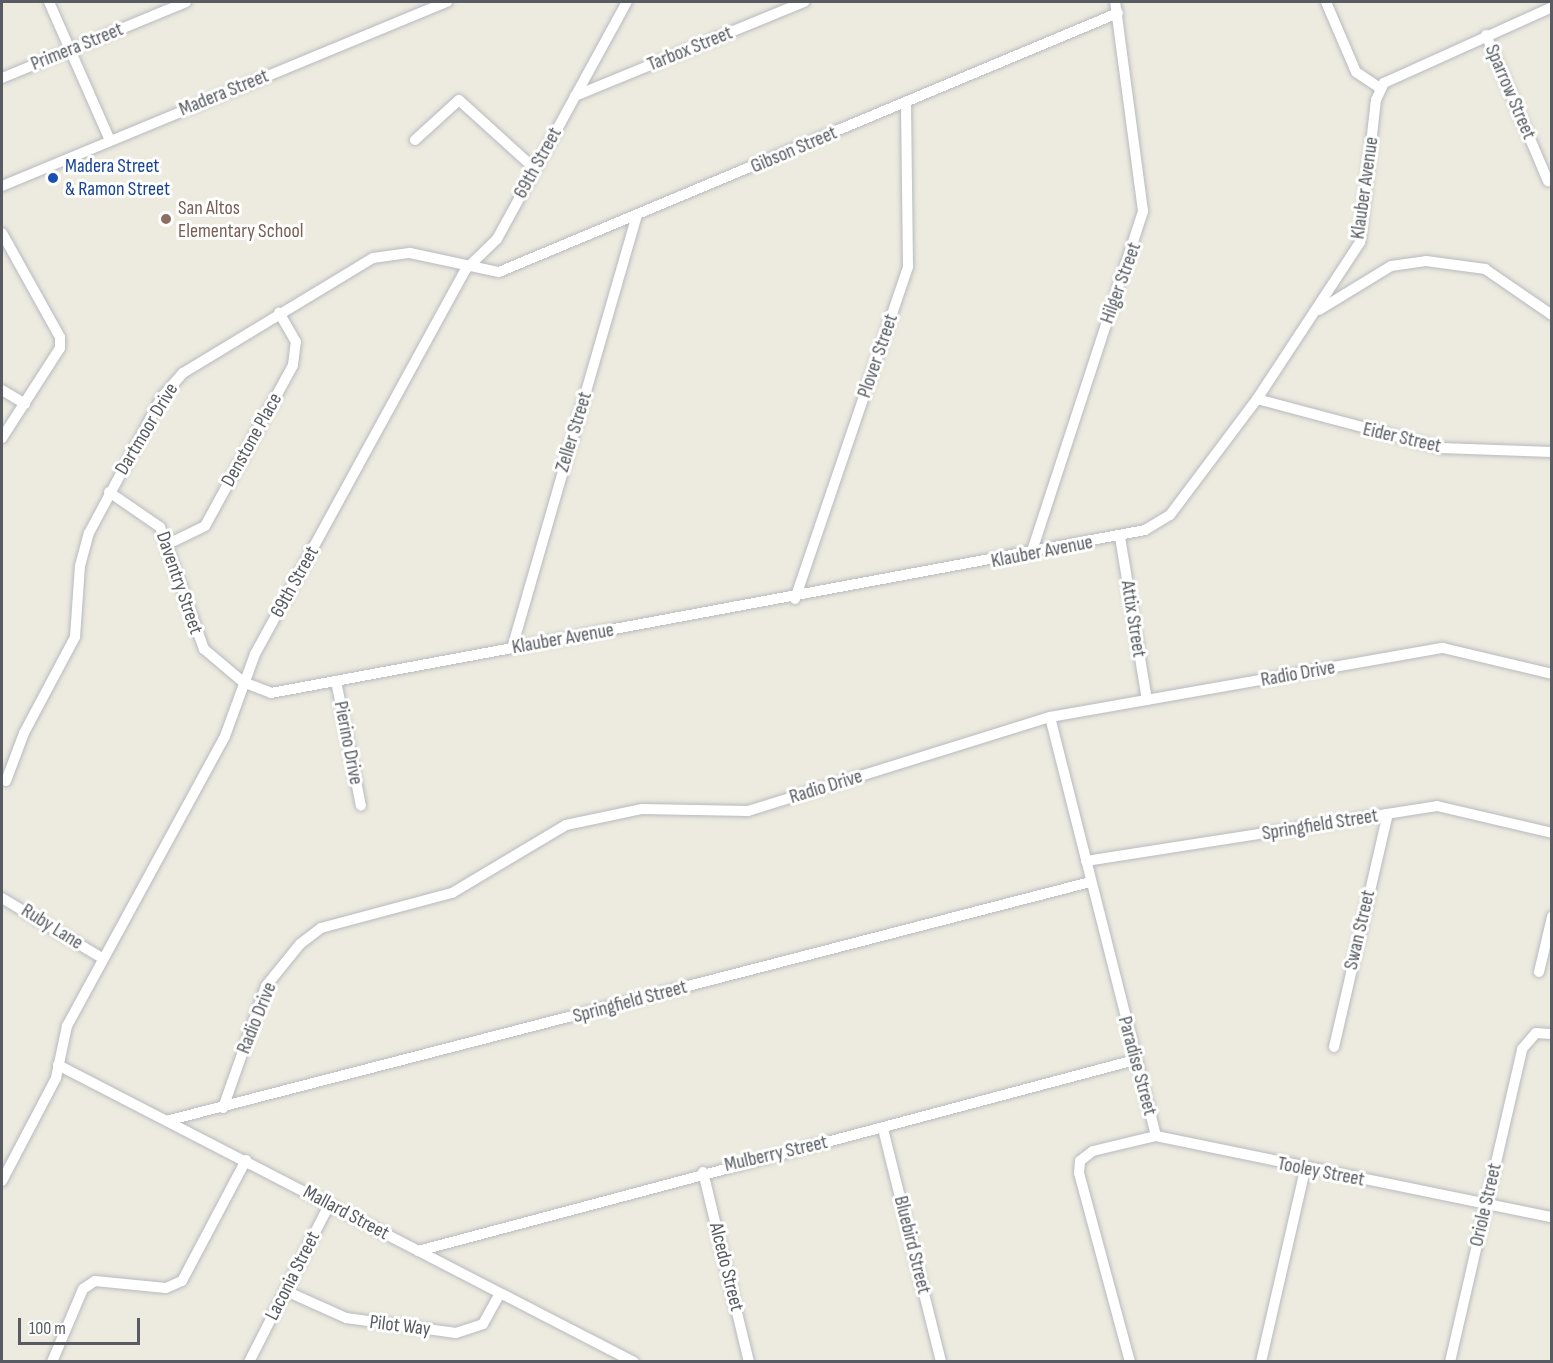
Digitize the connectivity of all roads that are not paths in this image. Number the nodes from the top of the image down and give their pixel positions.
1 (49, 2) edge
2 (186, 2) edge
3 (447, 2) edge
4 (627, 2) edge
5 (804, 2) edge
6 (1326, 2) edge
7 (1117, 7) edge
8 (1551, 7) edge
9 (1486, 35) junction
10 (74, 48) junction
11 (2, 78) edge
12 (1380, 88) junction
13 (575, 96) junction
14 (906, 104) junction
15 (110, 140) junction
16 (415, 140) dead end
17 (534, 168) junction
18 (1548, 182) dead end
19 (2, 186) edge
20 (637, 216) junction
21 (2, 232) edge
22 (466, 269) junction
23 (279, 313) junction
24 (1551, 315) edge
25 (1306, 326) junction
26 (2, 390) edge
27 (1257, 399) junction
28 (25, 404) junction
29 (2, 438) edge
30 (1551, 452) edge
31 (109, 492) junction
32 (1120, 537) junction
33 (166, 545) junction
34 (1031, 554) junction
35 (795, 599) junction
36 (512, 648) junction
37 (1551, 674) edge
38 (336, 681) junction
39 (243, 682) junction
40 (1147, 700) junction
41 (1050, 717) junction
42 (6, 781) dead end
43 (361, 806) dead end
44 (1388, 814) junction
45 (1551, 833) edge
46 (1086, 861) junction
47 (1090, 882) junction
48 (2, 898) edge
49 (1551, 917) edge
50 (102, 958) junction
51 (1539, 972) dead end
52 (1551, 1034) edge
53 (1334, 1047) dead end
54 (1135, 1060) junction
55 (58, 1065) junction
56 (223, 1108) junction
57 (170, 1120) junction
58 (883, 1129) junction
59 (1156, 1136) junction
60 (246, 1160) junction
61 (1305, 1170) junction
62 (703, 1172) junction
63 (2, 1181) edge
64 (1487, 1204) junction
65 (329, 1205) junction
66 (1551, 1217) edge
67 (418, 1251) junction
68 (286, 1291) junction
69 (500, 1293) junction
70 (52, 1362) edge
71 (249, 1362) edge
72 (634, 1362) edge
73 (749, 1362) edge
74 (941, 1362) edge
75 (1130, 1362) edge
76 (1261, 1362) edge
77 (1450, 1362) edge

1 - 10 street
2 - 10 street, Primera Street
3 - 15 street, Madera Street
4 - 13 street, 69th Street
5 - 13 street, Tarbox Street
6 - 12 street
7 - 14 street, Gibson Street
7 - 34 street, Hilger Street
8 - 9 street
9 - 12 street
9 - 18 street, Sparrow Street
10 - 11 street, Primera Street
10 - 15 street
12 - 25 street, Klauber Avenue
13 - 17 street, 69th Street
14 - 20 street, Gibson Street
14 - 35 street, Plover Street
15 - 19 street, Madera Street
16 - 17 street
17 - 22 street, 69th Street
20 - 22 street, Gibson Street
20 - 36 street, Zeller Street
21 - 28 street
22 - 23 street, Dartmoor Drive
22 - 39 street, 69th Street
23 - 31 street, Dartmoor Drive
23 - 33 street, Denstone Place
24 - 25 street
25 - 27 street, Klauber Avenue
26 - 28 street
27 - 30 street, Eider Street
27 - 32 street, Klauber Avenue
28 - 29 street
31 - 33 street, Daventry Street
31 - 42 street, Dartmoor Drive
32 - 34 street, Klauber Avenue
32 - 40 street, Attix Street
33 - 39 street, Daventry Street
34 - 35 street, Klauber Avenue
35 - 36 street, Klauber Avenue
36 - 38 street, Klauber Avenue
37 - 40 street, Radio Drive
38 - 39 street, Klauber Avenue
38 - 43 street, Pierino Drive
39 - 50 street, 69th Street
40 - 41 street, Radio Drive
41 - 46 street, Paradise Street
41 - 56 street, Radio Drive
44 - 45 street, Springfield Street
44 - 46 street, Springfield Street
44 - 53 street, Swan Street
46 - 47 street, Paradise Street
47 - 54 street, Paradise Street
47 - 56 street, Springfield Street
48 - 50 street, Ruby Lane
49 - 51 street
50 - 55 street, 69th Street
52 - 64 street, Oriole Street
54 - 58 street, Mulberry Street
54 - 59 street, Paradise Street
55 - 57 street, Mallard Street
55 - 63 street, 69th Street
56 - 57 street, Springfield Street
57 - 60 street, Mallard Street
58 - 62 street, Mulberry Street
58 - 74 street, Bluebird Street
59 - 61 street, Tooley Street
59 - 75 street, Paradise Street
60 - 65 street, Mallard Street
60 - 70 street
61 - 64 street, Tooley Street
61 - 76 street
62 - 67 street, Mulberry Street
62 - 73 street, Alcedo Street
64 - 66 street, Tooley Street
64 - 77 street, Oriole Street
65 - 67 street, Mallard Street
65 - 68 street, Laconia Street
67 - 69 street, Mallard Street
68 - 69 street, Pilot Way
68 - 71 street, Laconia Street
69 - 72 street, Mallard Street

